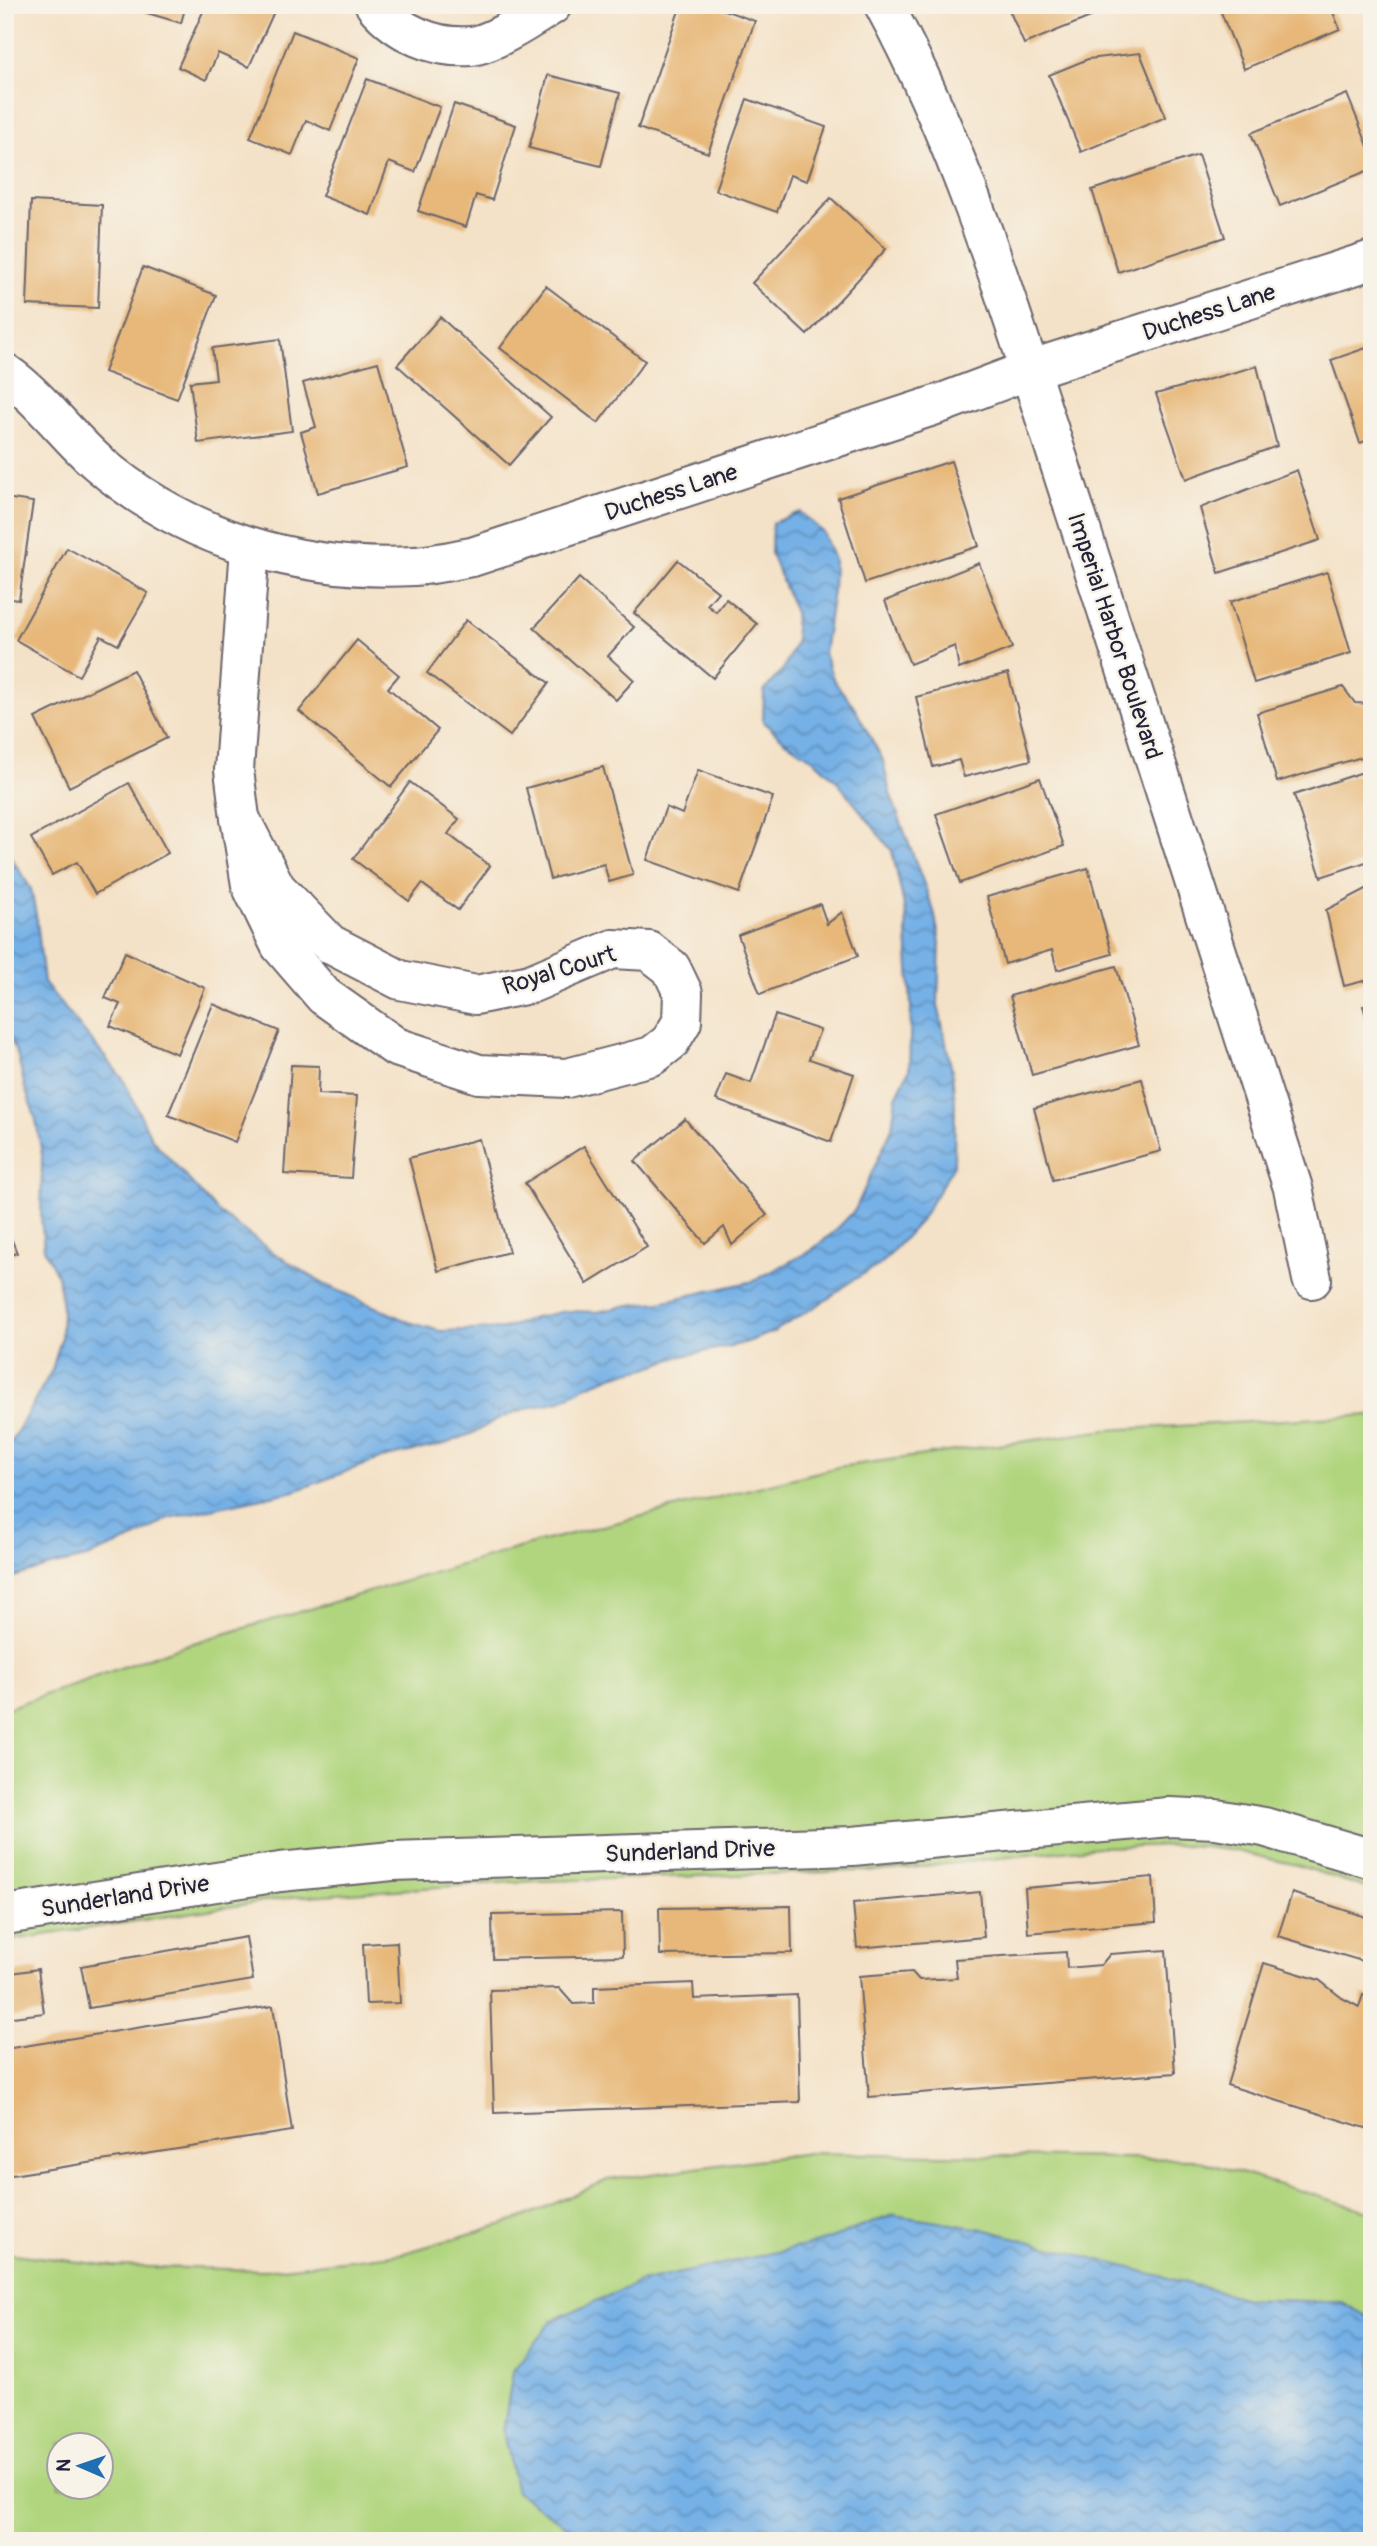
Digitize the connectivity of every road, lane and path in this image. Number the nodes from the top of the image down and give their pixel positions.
1 (375, 5) edge
2 (552, 5) edge
3 (884, 5) edge
4 (1372, 260) edge
5 (1029, 370) junction
6 (5, 373) edge
7 (250, 547) junction
8 (240, 818) junction
9 (1312, 1279) dead end
10 (1372, 1858) edge
11 (5, 1915) edge

1 - 2 street
3 - 5 street, Imperial Harbor Boulevard
4 - 5 street, Duchess Lane
5 - 7 street, Duchess Lane
5 - 9 street, Imperial Harbor Boulevard
6 - 7 street, Duchess Lane
7 - 8 street, Royal Court
8 - 8 street, Royal Court
10 - 11 street, Sunderland Drive

